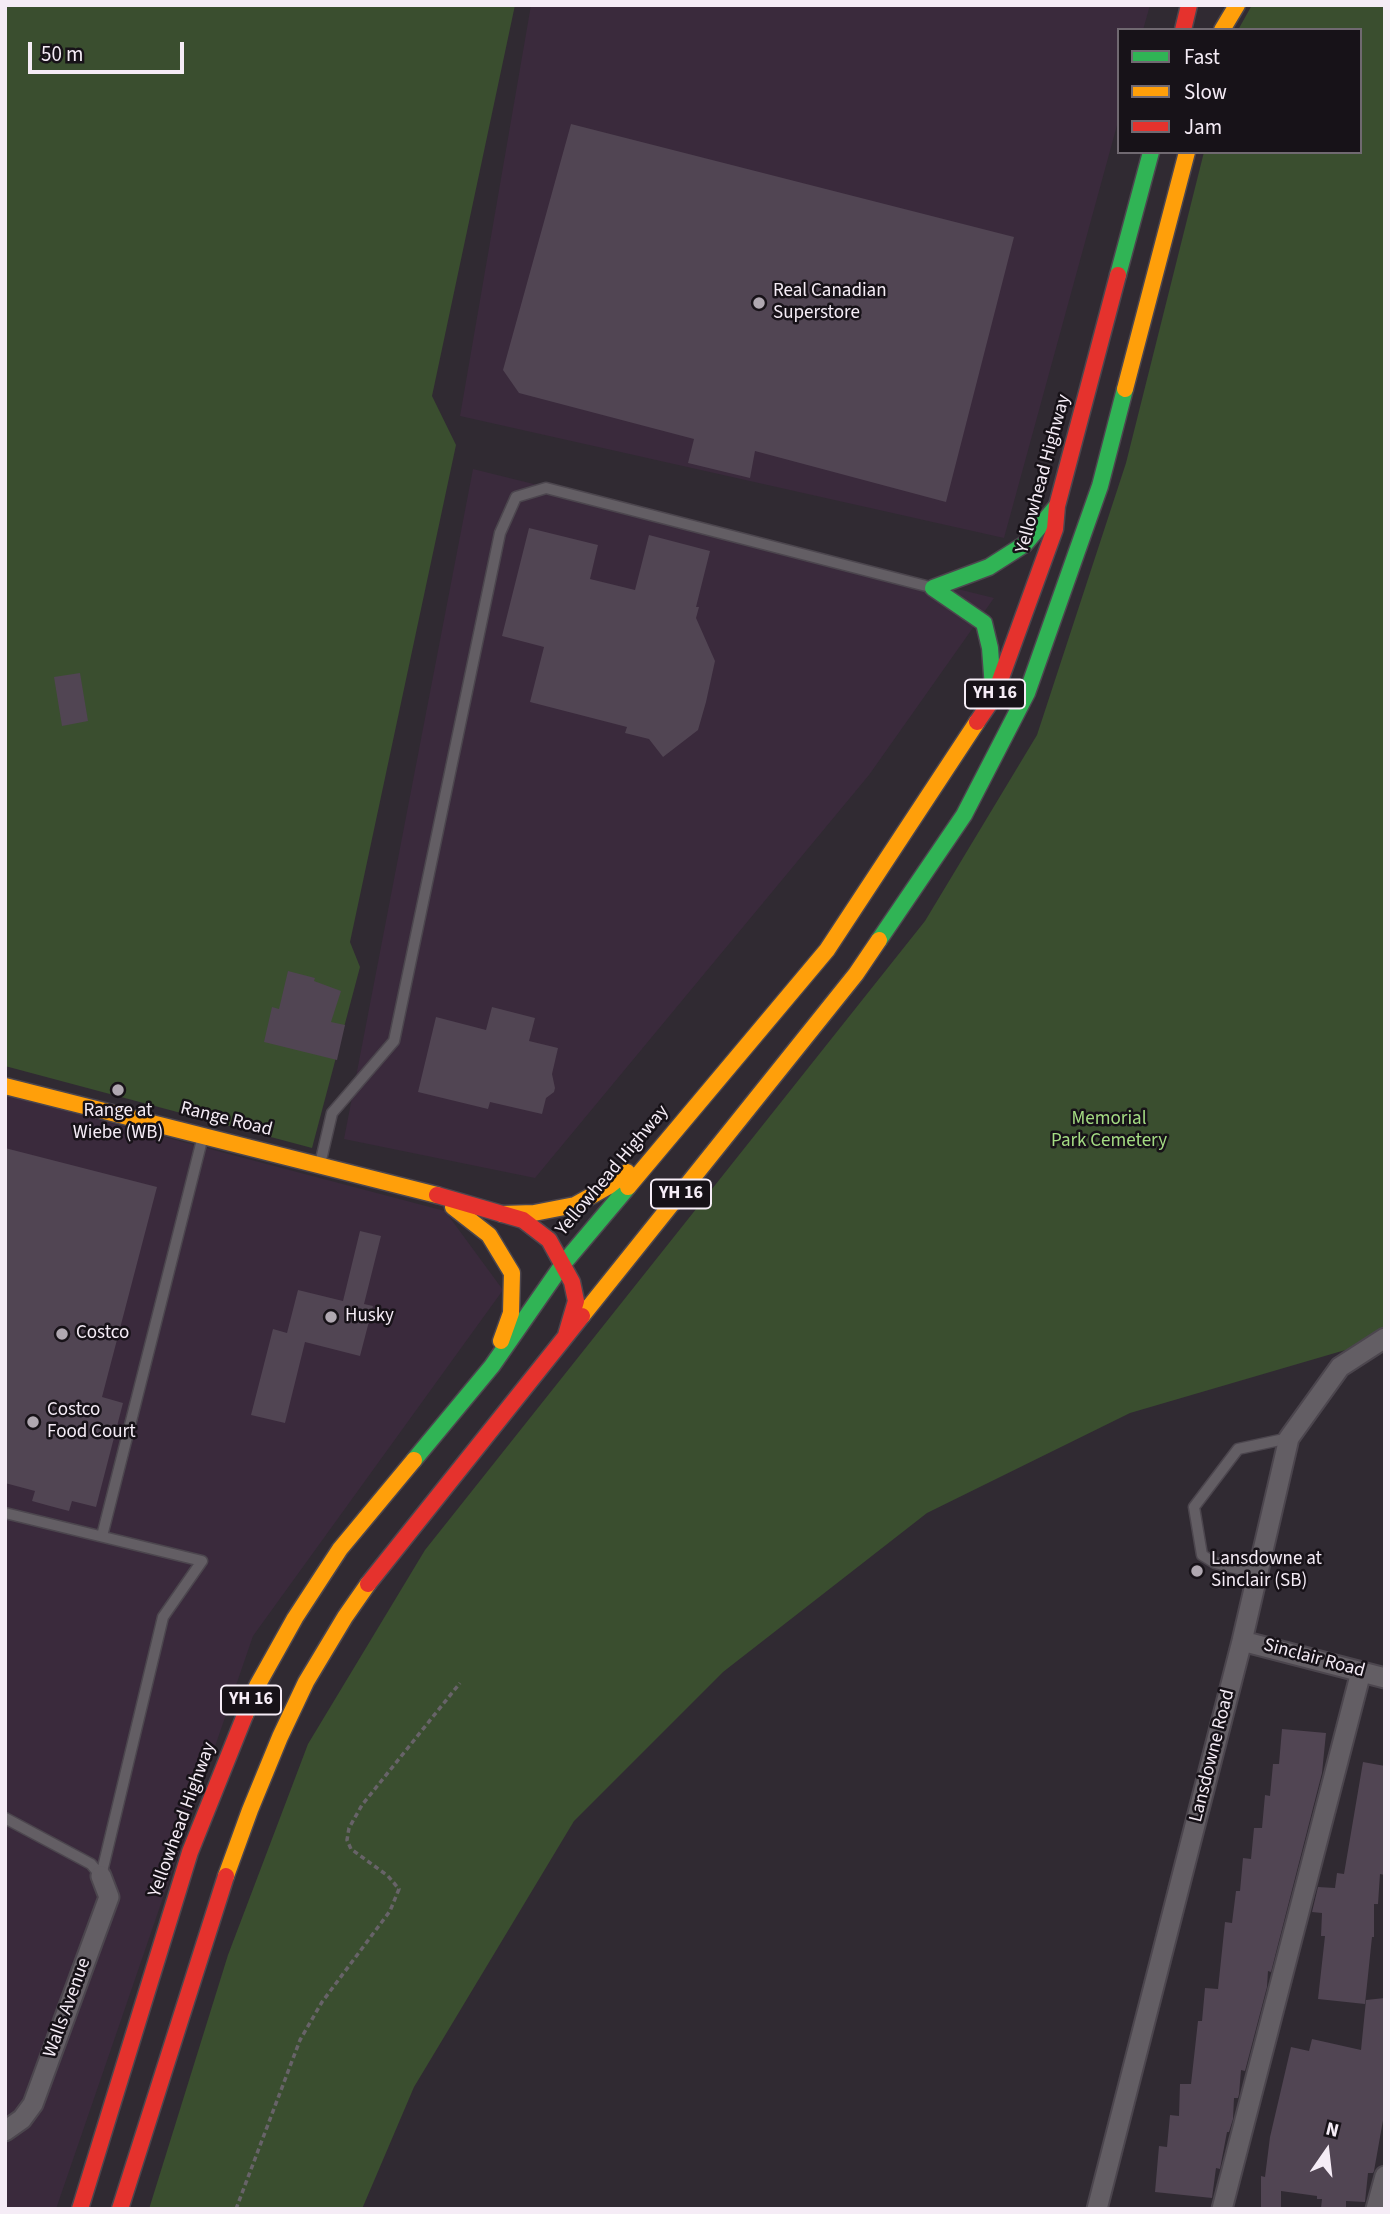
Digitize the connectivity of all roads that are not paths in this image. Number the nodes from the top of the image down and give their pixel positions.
1 (1180, 5) edge
2 (1189, 5) edge
3 (1226, 5) edge
4 (1237, 5) edge
5 (1183, 28) edge
6 (1183, 28) edge
7 (1220, 28) edge
8 (1221, 28) edge
9 (1150, 154) edge
10 (1186, 154) edge
11 (1057, 506) junction
12 (933, 588) junction
13 (994, 697) junction
14 (5, 1086) edge
15 (203, 1136) junction
16 (661, 1147) junction
17 (320, 1165) junction
18 (437, 1195) junction
19 (500, 1214) junction
20 (563, 1264) junction
21 (565, 1338) junction
22 (1385, 1338) edge
23 (492, 1366) junction
24 (1289, 1438) junction
25 (5, 1513) edge
26 (102, 1536) junction
27 (1257, 1574) junction
28 (1242, 1641) junction
29 (1361, 1672) junction
30 (1385, 1678) edge
31 (5, 1818) edge
32 (101, 1876) junction
33 (5, 2131) edge
34 (1385, 2176) edge
35 (80, 2209) edge
36 (120, 2209) edge
37 (1097, 2209) edge
38 (1222, 2209) edge
39 (1376, 2209) edge

1 - 5 main road
2 - 6 main road
3 - 7 main road
4 - 8 main road
9 - 11 main road, Yellowhead Highway / YH 16
10 - 21 main road, YH 16
11 - 12 main road
11 - 13 main road, Yellowhead Highway / YH 16
12 - 13 main road
12 - 17 lane
13 - 16 main road, Yellowhead Highway / YH 16
14 - 15 main road, Range Road
15 - 17 main road, Range Road
15 - 26 lane
16 - 19 main road
16 - 20 main road, Yellowhead Highway / YH 16
17 - 18 main road, Range Road
18 - 19 main road, Range Road
18 - 23 main road
19 - 20 main road
20 - 21 main road
20 - 23 main road, Yellowhead Highway / YH 16
21 - 36 main road, YH 16
22 - 24 street, Lansdowne Road
23 - 35 main road, Yellowhead Highway / YH 16
24 - 27 street, Lansdowne Road
24 - 27 lane
25 - 26 lane
26 - 32 lane
27 - 28 street, Lansdowne Road
28 - 29 street, Sinclair Road
28 - 37 street, Lansdowne Road
29 - 30 street, Sinclair Road
29 - 38 street
31 - 32 lane
32 - 33 street, Walls Avenue
34 - 39 street

